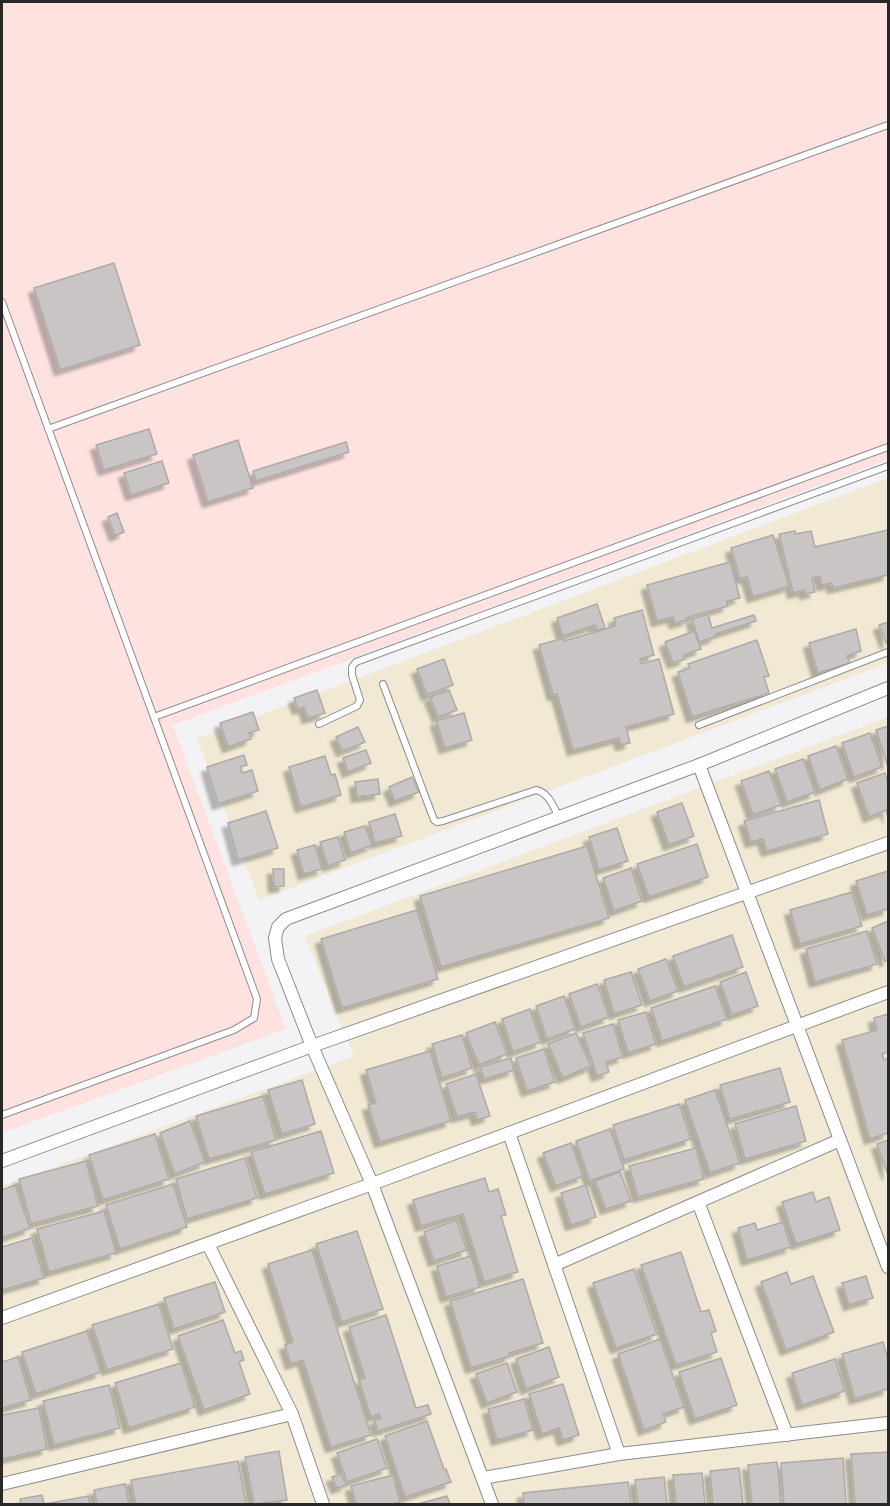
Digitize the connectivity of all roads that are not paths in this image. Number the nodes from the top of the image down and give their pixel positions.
1 (888, 125) edge
2 (2, 302) edge
3 (48, 429) junction
4 (888, 447) edge
5 (888, 466) edge
6 (888, 652) edge
7 (383, 684) dead end
8 (888, 688) edge
9 (154, 717) junction
10 (319, 724) dead end
11 (699, 725) dead end
12 (699, 765) junction
13 (559, 817) junction
14 (888, 843) edge
15 (747, 892) junction
16 (888, 992) edge
17 (797, 1025) junction
18 (312, 1046) junction
19 (2, 1115) edge
20 (509, 1133) junction
21 (840, 1140) junction
22 (2, 1161) edge
23 (372, 1184) junction
24 (698, 1202) junction
25 (208, 1244) junction
26 (554, 1265) junction
27 (888, 1267) edge
28 (2, 1318) edge
29 (292, 1414) junction
30 (888, 1423) edge
31 (788, 1435) junction
32 (620, 1454) junction
33 (483, 1478) junction
34 (2, 1484) edge
35 (323, 1504) edge
36 (492, 1504) edge

1 - 3 lane
2 - 3 lane
3 - 9 lane
4 - 9 lane
5 - 10 lane
6 - 11 lane
7 - 13 lane
8 - 12 street
9 - 19 lane
12 - 13 street
12 - 15 street
13 - 18 street
14 - 15 street
15 - 17 street
15 - 18 street
16 - 17 street
17 - 20 street
17 - 21 street
18 - 22 street
18 - 23 street
20 - 23 street
20 - 26 street
21 - 24 street
21 - 27 street
23 - 25 street
23 - 33 street
24 - 26 street
24 - 31 street
25 - 28 street
25 - 29 street
26 - 32 street
29 - 34 street
29 - 35 street
30 - 31 street
31 - 32 street
32 - 33 street
33 - 36 street

